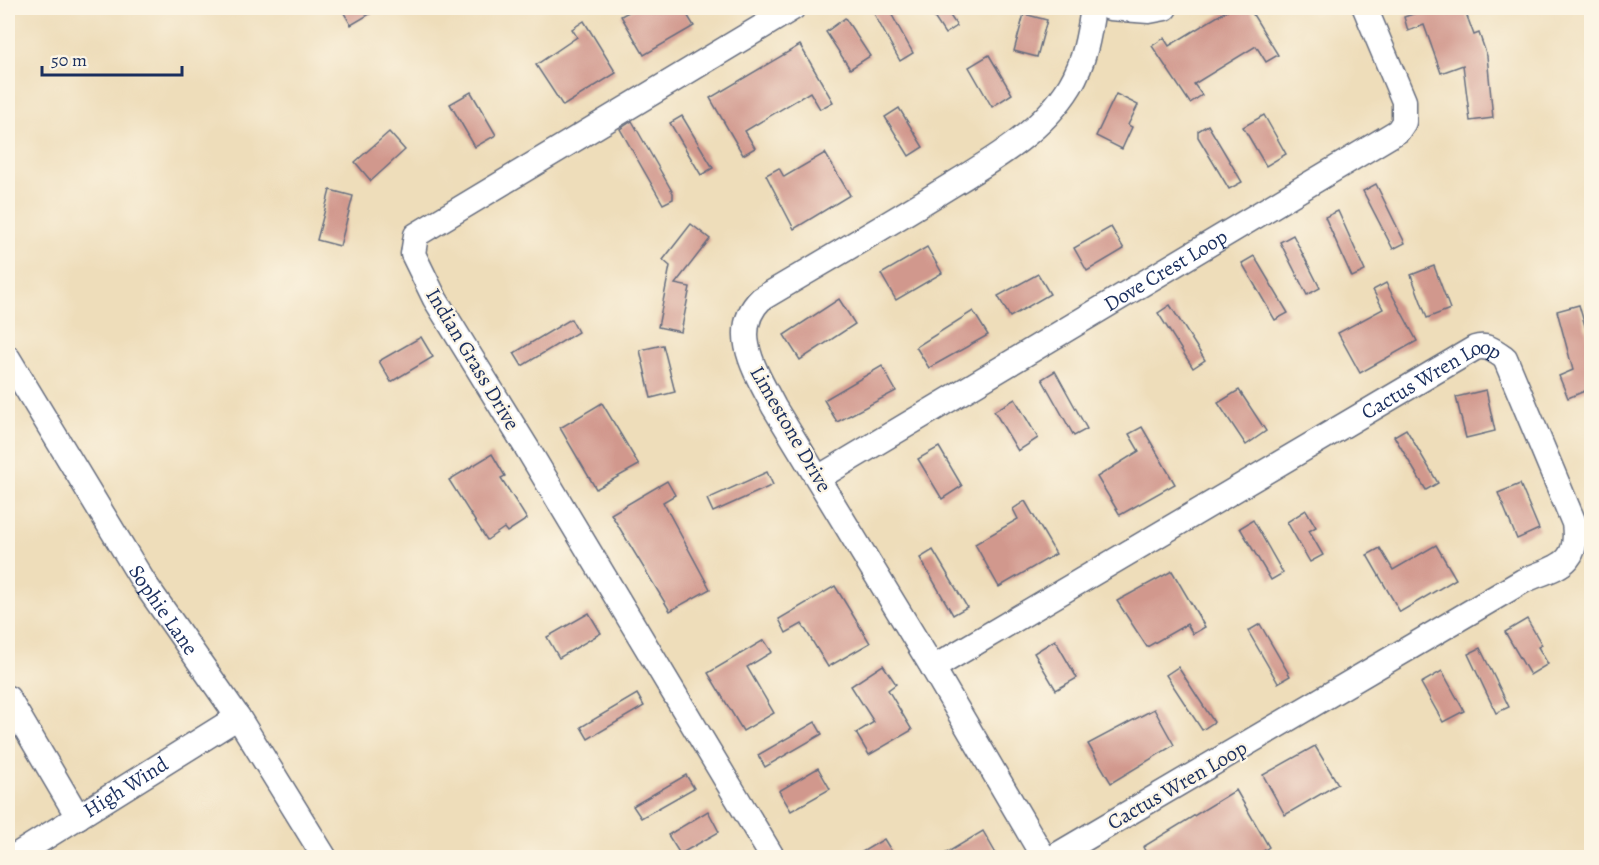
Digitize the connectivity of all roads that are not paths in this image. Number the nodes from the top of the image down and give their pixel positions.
1 (793, 8) edge
2 (1092, 8) edge
3 (1110, 8) edge
4 (1165, 8) edge
5 (1365, 8) edge
6 (8, 358) edge
7 (818, 478) junction
8 (933, 668) junction
9 (8, 698) edge
10 (238, 717) junction
11 (78, 817) junction
12 (12, 858) edge
13 (325, 858) edge
14 (773, 858) edge
15 (1044, 858) edge
16 (1052, 858) edge

1 - 14 street, Indian Grass Drive
2 - 7 street, Limestone Drive
3 - 4 street
5 - 7 street, Dove Crest Loop
6 - 10 street, Sophie Lane
7 - 8 street, Limestone Drive
8 - 15 street, Limestone Drive
8 - 16 street, Cactus Wren Loop
9 - 11 street
10 - 11 street, High Wind
10 - 13 street, Sophie Lane
11 - 12 street, High Wind

